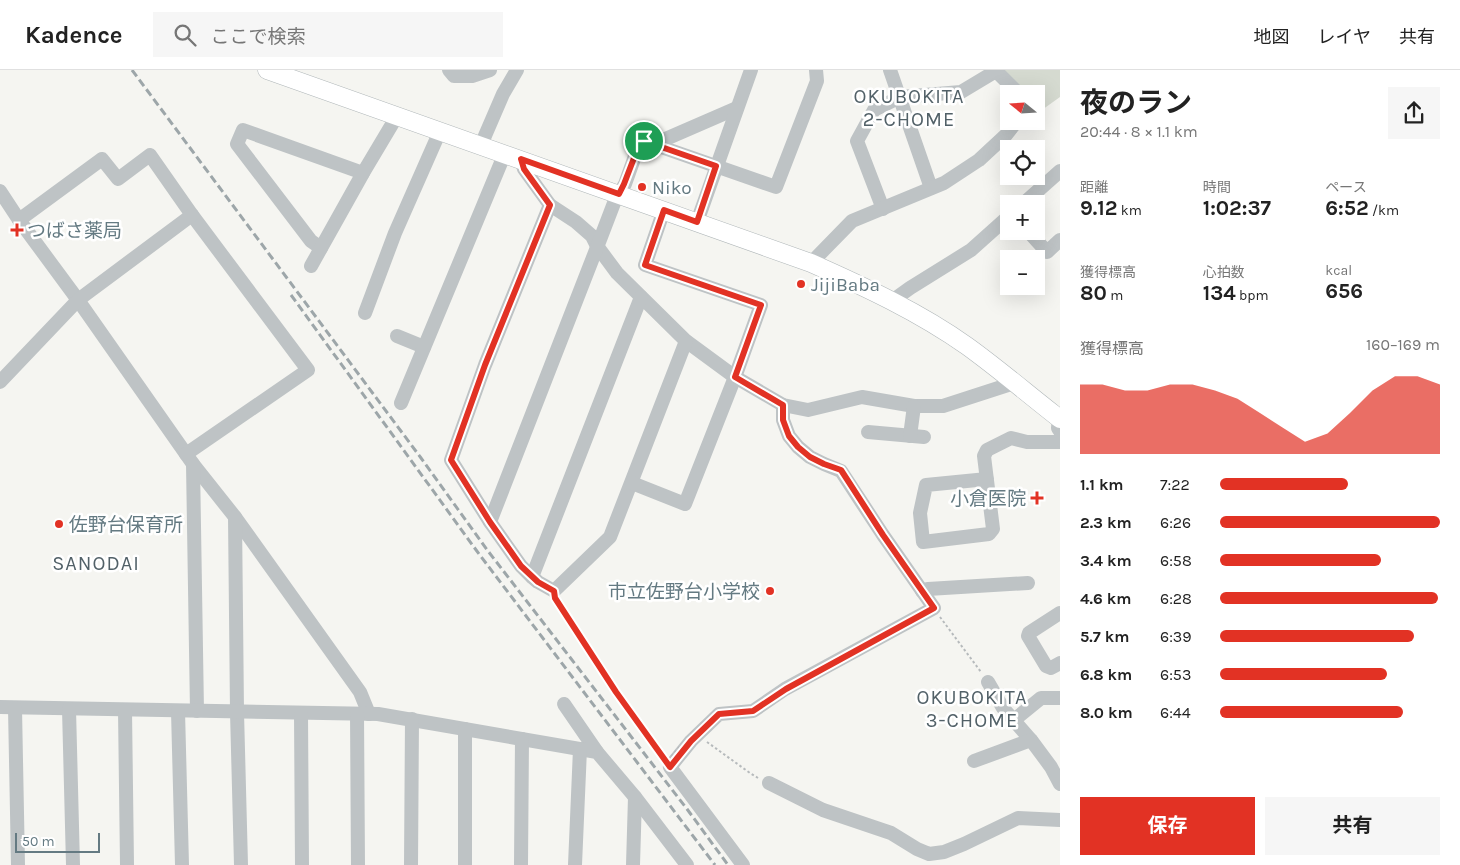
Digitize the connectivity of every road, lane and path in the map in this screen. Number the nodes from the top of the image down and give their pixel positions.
1 (268, 70) edge
2 (449, 70) edge
3 (490, 70) edge
4 (517, 70) edge
5 (751, 70) edge
6 (816, 70) edge
7 (890, 70) edge
8 (1010, 85) edge
9 (900, 97) junction
10 (737, 108) junction
11 (397, 116) junction
12 (1010, 130) edge
13 (440, 131) junction
14 (654, 144) junction
15 (481, 145) junction
16 (505, 153) junction
17 (521, 159) junction
18 (716, 166) junction
19 (1060, 170) edge
20 (363, 173) junction
21 (931, 188) junction
22 (0, 191) edge
23 (619, 194) junction
24 (1033, 195) edge
25 (550, 205) junction
26 (883, 209) junction
27 (664, 210) junction
28 (192, 215) junction
29 (19, 220) junction
30 (697, 222) junction
31 (1000, 224) edge
32 (1036, 240) edge
33 (1060, 240) edge
34 (597, 246) junction
35 (321, 248) junction
36 (811, 263) junction
37 (311, 266) dead end
38 (641, 297) junction
39 (78, 300) junction
40 (892, 302) junction
41 (365, 313) dead end
42 (397, 336) dead end
43 (686, 340) junction
44 (424, 347) junction
45 (735, 377) junction
46 (0, 382) edge
47 (1014, 383) junction
48 (401, 403) dead end
49 (783, 405) junction
50 (914, 406) junction
51 (1060, 423) edge
52 (868, 432) dead end
53 (1060, 442) edge
54 (190, 459) junction
55 (987, 479) junction
56 (632, 483) junction
57 (235, 517) junction
58 (490, 522) junction
59 (532, 577) junction
60 (1028, 583) dead end
61 (554, 591) junction
62 (922, 591) junction
63 (934, 608) junction
64 (1060, 614) edge
65 (1060, 663) edge
66 (988, 682) joint
67 (1060, 698) edge
68 (564, 704) dead end
69 (0, 707) edge
70 (15, 708) junction
71 (70, 709) junction
72 (124, 710) junction
73 (178, 711) junction
74 (197, 711) junction
75 (237, 712) junction
76 (301, 714) junction
77 (363, 714) junction
78 (412, 719) junction
79 (1014, 720) junction
80 (466, 729) junction
81 (697, 734) junction
82 (522, 739) junction
83 (1031, 740) junction
84 (681, 745) dead end
85 (580, 749) junction
86 (597, 752) junction
87 (974, 761) dead end
88 (667, 766) junction
89 (769, 783) joint
90 (1060, 784) edge
91 (635, 797) junction
92 (1060, 820) edge
93 (941, 859) edge
94 (18, 865) edge
95 (73, 865) edge
96 (127, 865) edge
97 (182, 865) edge
98 (241, 865) edge
99 (302, 865) edge
100 (358, 865) edge
101 (411, 865) edge
102 (465, 865) edge
103 (521, 865) edge
104 (575, 865) edge
105 (632, 865) edge
106 (687, 865) edge
107 (743, 865) edge

1 - 11 main road
2 - 3 street
4 - 15 street
5 - 10 street
6 - 18 street
7 - 9 street
8 - 9 street
9 - 21 street
9 - 26 street
10 - 14 street
10 - 18 street
11 - 13 main road
11 - 20 street
12 - 21 street
13 - 15 main road
13 - 41 street
14 - 18 street
14 - 23 street
15 - 16 main road
16 - 17 main road
16 - 44 street
17 - 23 main road
17 - 25 street
18 - 30 street
19 - 24 street
20 - 35 street
20 - 35 street
21 - 26 street
22 - 29 street
23 - 27 main road
23 - 34 street
25 - 34 street
25 - 58 street
26 - 36 street
27 - 30 main road
27 - 45 street
28 - 29 street
28 - 39 street
28 - 54 street
29 - 39 street
30 - 36 main road
31 - 40 street
32 - 33 street
34 - 38 street
34 - 58 street
35 - 37 street
36 - 40 main road
38 - 43 street
38 - 59 street
39 - 46 street
39 - 54 street
40 - 47 main road
42 - 44 street
43 - 45 street
43 - 56 street
44 - 48 street
45 - 49 street
45 - 56 street
47 - 50 street
47 - 51 main road
49 - 50 street
49 - 62 street
50 - 52 street
53 - 55 street
54 - 57 street
54 - 74 street
55 - 55 street
56 - 61 street
57 - 75 street
57 - 77 street
58 - 59 street
59 - 61 street
60 - 62 street
61 - 88 path
62 - 63 street
63 - 66 path
63 - 81 street
64 - 65 street
66 - 79 street
67 - 79 street
68 - 86 street
69 - 70 street
70 - 71 street
70 - 94 street
71 - 72 street
71 - 95 street
72 - 73 street
72 - 96 street
73 - 74 street
73 - 97 street
74 - 75 street
75 - 76 street
75 - 98 street
76 - 77 street
76 - 99 street
77 - 78 street
77 - 100 street
78 - 80 street
78 - 101 street
79 - 83 street
80 - 82 street
80 - 102 street
81 - 88 street
81 - 89 path
82 - 85 street
82 - 103 street
83 - 87 street
83 - 90 street
84 - 88 path, bridge
85 - 86 street
85 - 104 street
86 - 91 street
88 - 107 street
89 - 93 street
91 - 105 street
91 - 106 street
92 - 93 street

